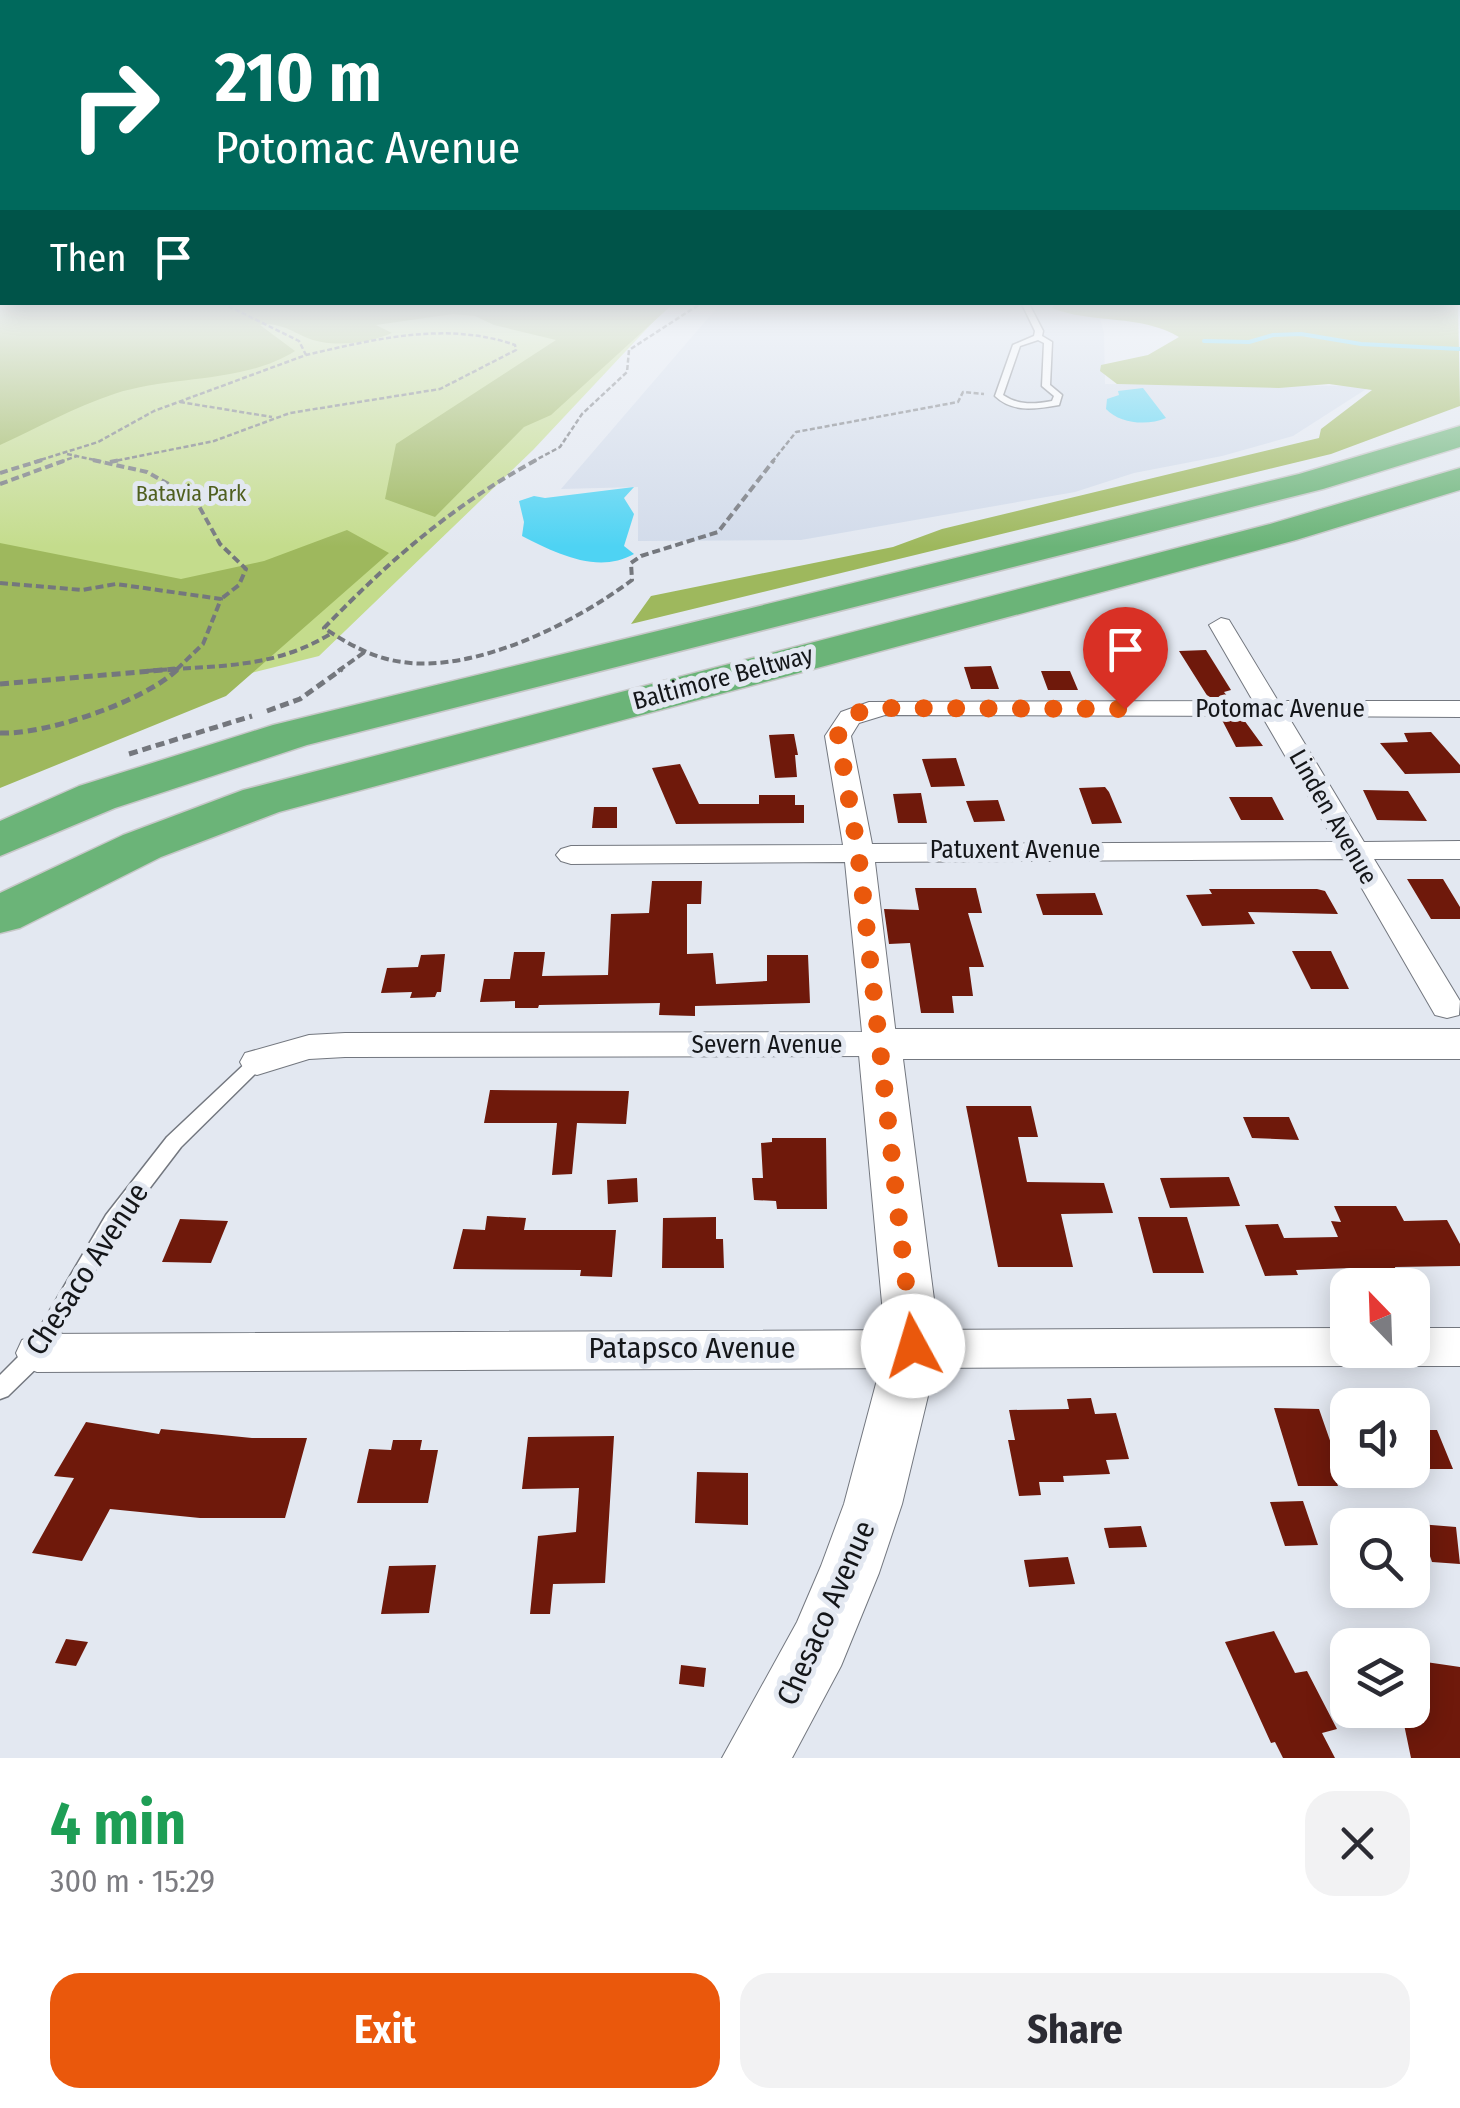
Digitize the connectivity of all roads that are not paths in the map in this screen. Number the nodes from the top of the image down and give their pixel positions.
1 (1004, 383) edge
2 (1046, 383) edge
3 (1460, 436) edge
4 (1460, 479) edge
5 (1221, 625) dead end
6 (1460, 709) edge
7 (1270, 710) junction
8 (0, 840) edge
9 (1351, 850) junction
10 (1460, 850) edge
11 (858, 851) junction
12 (571, 855) dead end
13 (0, 915) edge
14 (1454, 1026) edge
15 (880, 1044) junction
16 (257, 1062) joint
17 (913, 1346) junction
18 (1330, 1347) edge
19 (1430, 1347) edge
20 (1460, 1348) edge
21 (37, 1353) junction
22 (0, 1389) edge
23 (756, 1758) edge

1 - 2 lane
3 - 8 highway, Baltimore Beltway
4 - 13 highway, Baltimore Beltway
5 - 7 street, Linden Avenue
6 - 7 street, Potomac Avenue
7 - 9 street, Linden Avenue
7 - 11 street, Potomac Avenue
9 - 10 street, Patuxent Avenue
9 - 11 street, Patuxent Avenue
9 - 14 street, Linden Avenue
11 - 12 street, Patuxent Avenue
11 - 15 street
14 - 15 street, Severn Avenue
15 - 16 street, Severn Avenue
15 - 17 street
16 - 21 lane, Chesaco Avenue
17 - 18 street, Patapsco Avenue
17 - 21 street, Patapsco Avenue
17 - 23 street, Chesaco Avenue
19 - 20 street
21 - 22 lane, Chesaco Avenue

